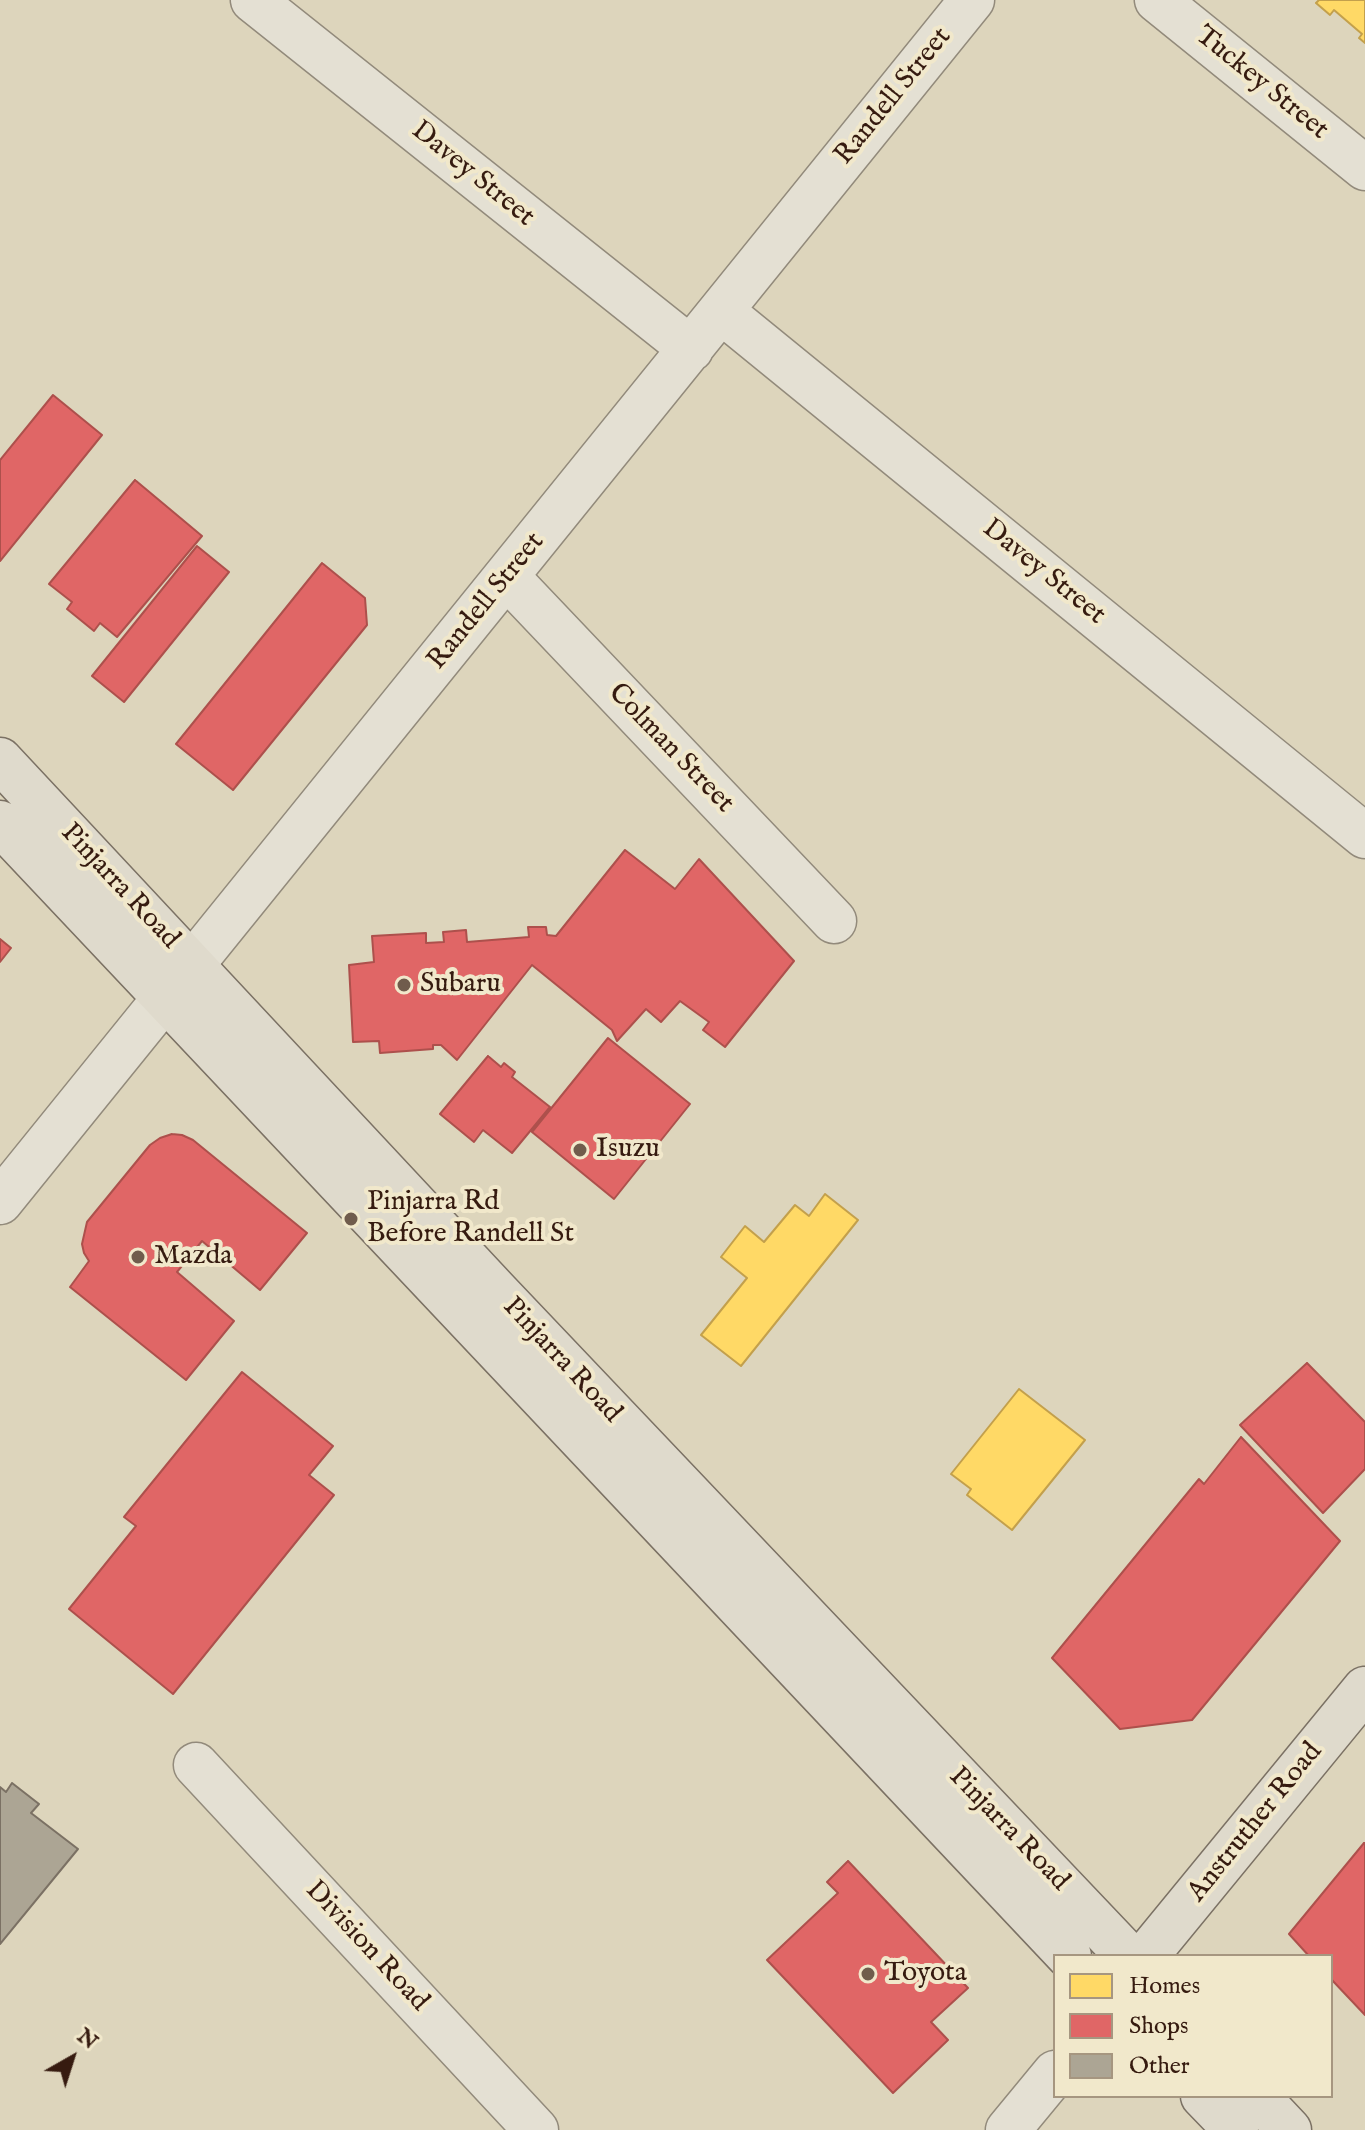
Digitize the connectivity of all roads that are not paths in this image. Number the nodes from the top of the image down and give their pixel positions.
1 (253, 0) edge
2 (972, 0) edge
3 (1157, 0) edge
4 (1365, 168) edge
5 (721, 311) junction
6 (691, 349) junction
7 (507, 577) junction
8 (0, 760) edge
9 (0, 823) edge
10 (1365, 836) edge
11 (834, 921) dead end
12 (179, 982) junction
13 (0, 1202) edge
14 (1365, 1689) edge
15 (196, 1765) dead end
16 (1067, 1954) edge
17 (1126, 1954) edge
18 (1148, 1954) edge
19 (1053, 2075) edge
20 (1205, 2098) edge
21 (1259, 2098) edge
22 (536, 2130) edge
23 (1008, 2130) edge
24 (1236, 2130) edge
25 (1289, 2130) edge

1 - 6 street, Davey Street
2 - 5 street, Randell Street
3 - 4 street, Tuckey Street
5 - 6 street, Randell Street
5 - 10 street, Davey Street
6 - 7 street, Randell Street
7 - 11 street, Colman Street
7 - 12 street, Randell Street
8 - 12 main road, Pinjarra Road
9 - 12 main road, Pinjarra Road
12 - 13 street, Randell Street
12 - 16 main road, Pinjarra Road
12 - 17 main road, Pinjarra Road
14 - 18 main road, Anstruther Road
15 - 22 street, Division Road
19 - 23 street
20 - 24 main road
21 - 25 main road

